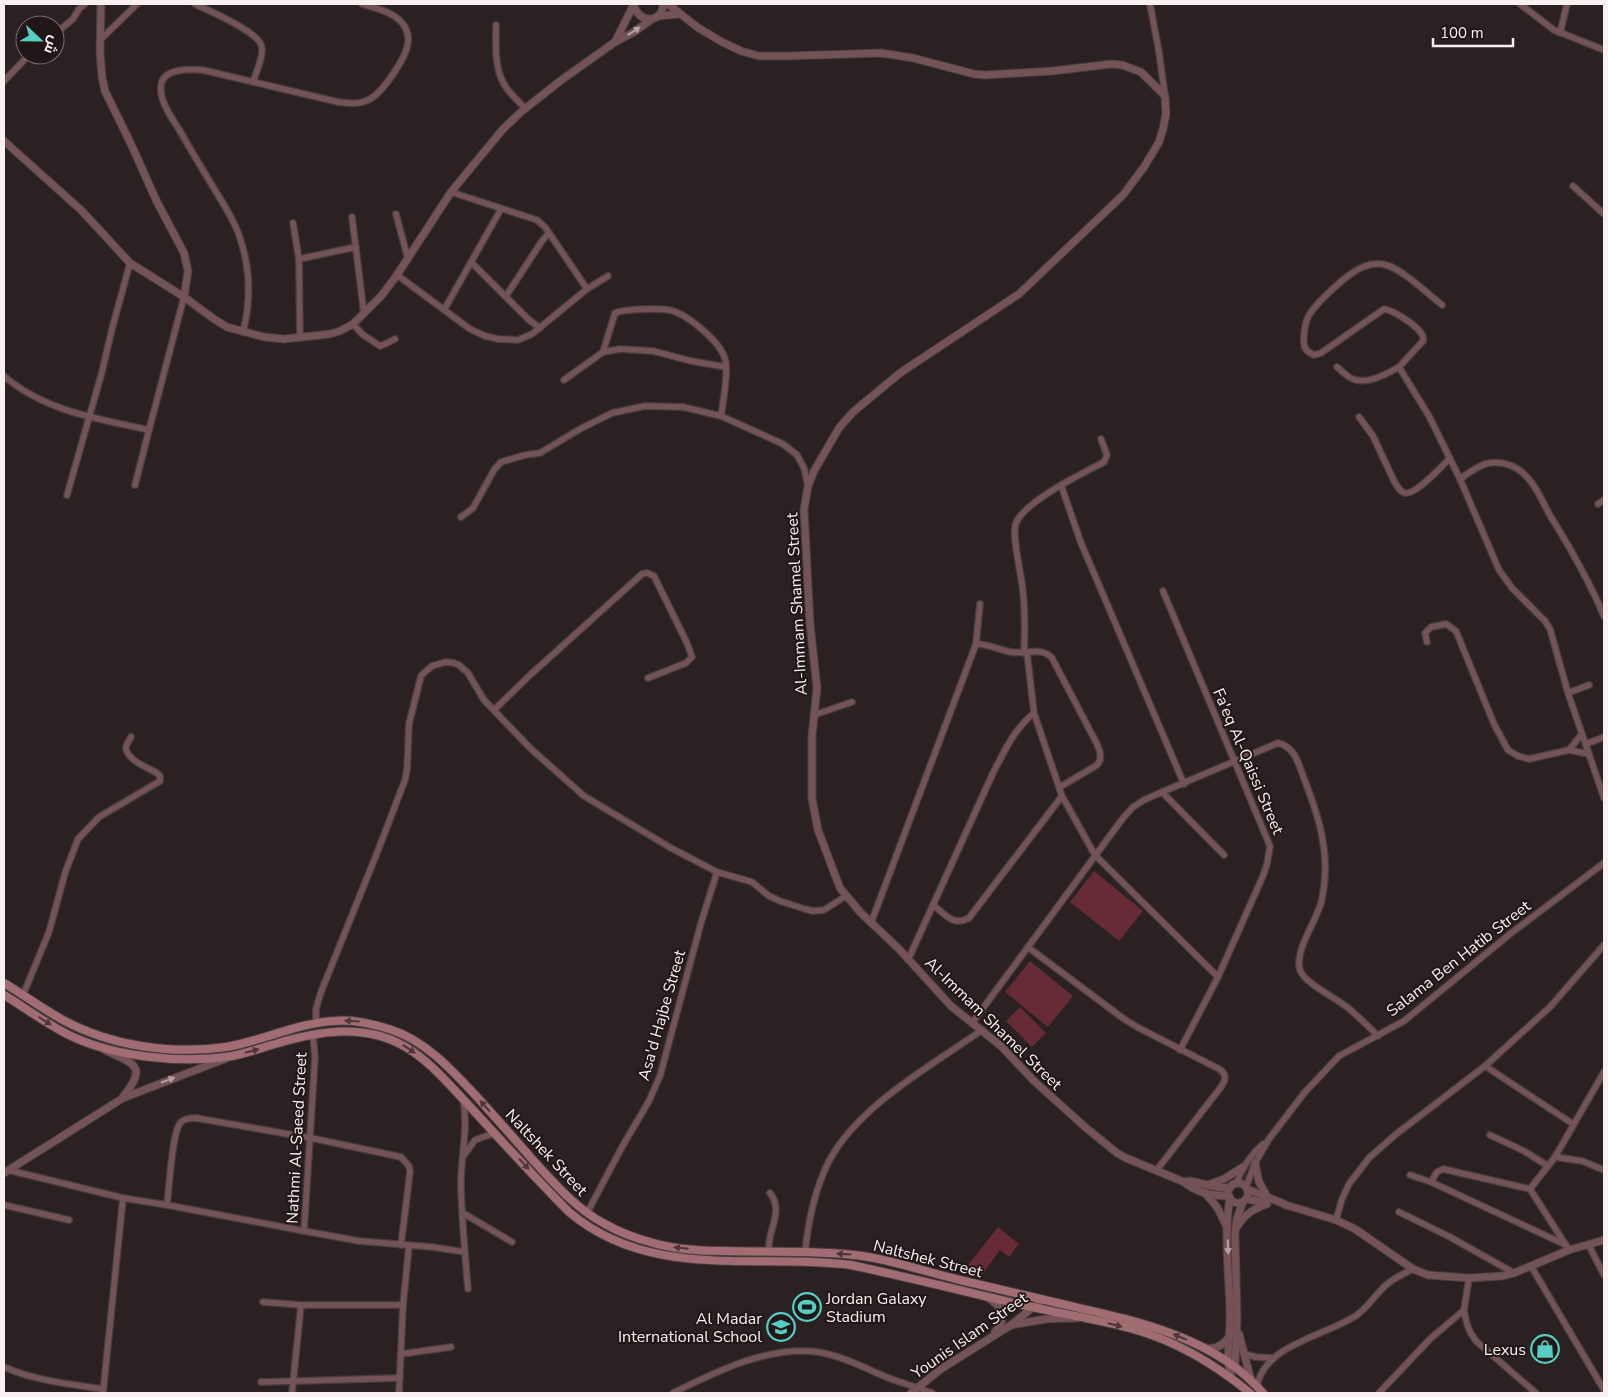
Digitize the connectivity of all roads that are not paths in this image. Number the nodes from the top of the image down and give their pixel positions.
1 (85, 4) edge
2 (101, 4) edge
3 (138, 4) edge
4 (194, 4) edge
5 (362, 4) edge
6 (663, 4) edge
7 (668, 4) edge
8 (1150, 4) edge
9 (1520, 4) edge
10 (1567, 4) edge
11 (633, 5) edge
12 (680, 14) junction
13 (655, 17) junction
14 (496, 25) dead end
15 (65, 26) edge
16 (1560, 33) junction
17 (100, 40) junction
18 (615, 42) junction
19 (1604, 50) edge
20 (19, 65) edge
21 (4, 81) edge
22 (253, 82) junction
23 (1164, 96) junction
24 (525, 108) junction
25 (4, 141) edge
26 (1573, 186) dead end
27 (450, 192) junction
28 (501, 209) junction
29 (396, 214) dead end
30 (1604, 214) edge
31 (352, 217) dead end
32 (294, 223) dead end
33 (549, 233) junction
34 (356, 247) junction
35 (299, 259) junction
36 (408, 259) junction
37 (471, 262) junction
38 (130, 263) junction
39 (397, 275) junction
40 (608, 276) dead end
41 (587, 289) junction
42 (506, 296) junction
43 (184, 297) junction
44 (1442, 305) dead end
45 (444, 310) junction
46 (364, 314) junction
47 (354, 324) junction
48 (540, 328) junction
49 (243, 332) junction
50 (300, 338) junction
51 (395, 339) dead end
52 (603, 352) junction
53 (726, 367) junction
54 (1337, 367) dead end
55 (1399, 367) junction
56 (4, 376) edge
57 (564, 380) dead end
58 (90, 416) junction
59 (721, 416) junction
60 (1359, 417) dead end
61 (149, 430) junction
62 (1101, 439) dead end
63 (1450, 458) junction
64 (1460, 479) junction
65 (135, 485) dead end
66 (1061, 485) junction
67 (808, 486) junction
68 (67, 495) dead end
69 (1604, 500) edge
70 (1598, 504) dead end
71 (461, 517) dead end
72 (1163, 591) dead end
73 (980, 604) dead end
74 (1604, 616) edge
75 (1427, 642) dead end
76 (976, 644) junction
77 (1025, 653) junction
78 (648, 678) dead end
79 (1589, 685) dead end
80 (1568, 692) junction
81 (852, 702) dead end
82 (494, 710) junction
83 (1034, 713) junction
84 (814, 715) junction
85 (1582, 734) junction
86 (132, 737) dead end
87 (1604, 737) edge
88 (1586, 744) junction
89 (1569, 750) junction
90 (1589, 754) junction
91 (1233, 761) junction
92 (1602, 781) edge
93 (1184, 784) junction
94 (1060, 786) junction
95 (1162, 792) junction
96 (1062, 796) junction
97 (1604, 798) edge
98 (1095, 855) junction
99 (1224, 855) dead end
100 (1604, 864) edge
101 (717, 872) junction
102 (846, 896) junction
103 (933, 904) junction
104 (871, 923) junction
105 (1604, 944) edge
106 (1029, 948) junction
107 (908, 960) junction
108 (1218, 977) junction
109 (4, 983) edge
110 (4, 995) edge
111 (23, 995) junction
112 (316, 1023) junction
113 (972, 1023) junction
114 (982, 1030) junction
115 (313, 1034) junction
116 (1378, 1036) junction
117 (91, 1044) junction
118 (1180, 1050) junction
119 (233, 1056) junction
120 (1485, 1066) junction
121 (1604, 1072) edge
122 (123, 1098) junction
123 (463, 1100) junction
124 (1573, 1124) junction
125 (495, 1133) junction
126 (1490, 1135) dead end
127 (311, 1138) junction
128 (1269, 1139) junction
129 (515, 1140) junction
130 (508, 1146) junction
131 (1555, 1156) junction
132 (462, 1158) junction
133 (1255, 1164) junction
134 (1548, 1166) junction
135 (1243, 1167) junction
136 (1156, 1170) junction
137 (1604, 1170) edge
138 (6, 1172) edge
139 (1410, 1175) dead end
140 (1431, 1182) junction
141 (1247, 1188) junction
142 (1206, 1189) junction
143 (1530, 1189) junction
144 (1231, 1192) junction
145 (770, 1193) dead end
146 (123, 1198) junction
147 (1245, 1200) junction
148 (1268, 1201) junction
149 (4, 1205) edge
150 (167, 1205) junction
151 (1399, 1212) dead end
152 (463, 1213) junction
153 (587, 1213) junction
154 (69, 1220) dead end
155 (1336, 1220) junction
156 (1227, 1229) junction
157 (304, 1231) junction
158 (1235, 1232) junction
159 (1604, 1240) edge
160 (512, 1242) dead end
161 (1588, 1244) junction
162 (401, 1245) junction
163 (410, 1246) junction
164 (1568, 1247) junction
165 (465, 1252) junction
166 (770, 1252) junction
167 (805, 1253) junction
168 (1531, 1266) junction
169 (1413, 1269) junction
170 (1514, 1273) junction
171 (1604, 1275) edge
172 (1469, 1278) junction
173 (468, 1289) dead end
174 (986, 1296) junction
175 (1042, 1300) junction
176 (263, 1302) dead end
177 (301, 1304) junction
178 (403, 1305) junction
179 (1033, 1307) junction
180 (1464, 1310) junction
181 (1084, 1318) junction
182 (1011, 1325) junction
183 (1237, 1325) junction
184 (1230, 1334) junction
185 (991, 1336) junction
186 (451, 1348) dead end
187 (1203, 1348) junction
188 (401, 1354) junction
189 (1244, 1354) junction
190 (1274, 1358) junction
191 (4, 1367) edge
192 (1228, 1368) junction
193 (400, 1378) junction
194 (293, 1380) junction
195 (1251, 1380) junction
196 (261, 1382) dead end
197 (1257, 1386) junction
198 (914, 1390) edge
199 (1604, 1390) edge
200 (103, 1391) edge
201 (292, 1393) edge
202 (399, 1393) edge
203 (673, 1393) edge
204 (932, 1393) edge
205 (1250, 1393) edge
206 (1263, 1393) edge
207 (1379, 1393) edge
208 (1534, 1393) edge

1 - 15 street
2 - 17 street
3 - 17 street
4 - 22 street
5 - 22 street
6 - 13 street
7 - 12 street
8 - 23 street
9 - 16 street
10 - 16 street
11 - 13 street
11 - 18 street
12 - 13 street
12 - 23 street
18 -> 13 street
14 - 24 street
16 - 19 street
17 - 43 street
18 - 24 street
20 - 21 street
22 - 49 street
23 - 67 street, Al-Immam Shamel Street
24 - 27 street
25 - 38 street
26 - 30 street
27 - 28 street
27 - 36 street
28 - 33 street
28 - 37 street
29 - 36 street
31 - 34 street
32 - 35 street
33 - 41 street
33 - 42 street
34 - 35 street
34 - 46 street
35 - 50 street
36 - 39 street
37 - 42 street
37 - 45 street
38 - 43 street
38 - 58 street
39 - 45 street
39 - 46 street
40 - 41 street
41 - 48 street
42 - 48 street
43 - 49 street
43 - 61 street
44 - 55 street
45 - 48 street
46 - 47 street
47 - 50 street
47 - 51 street
49 - 50 street
52 - 53 street
52 - 53 street
52 - 57 street
53 - 59 street
54 - 55 street
55 - 63 street
56 - 58 street
58 - 61 street
58 - 68 street
59 - 67 street
59 - 71 street
60 - 63 street
61 - 65 street
62 - 66 street
63 - 64 street
64 - 74 street
64 - 80 street
66 - 77 street
66 - 93 street
67 - 84 street, Al-Immam Shamel Street
69 - 70 street
72 - 91 street, Fa'eq Al-Qaissi Street
73 - 76 street
75 - 89 street
76 - 77 street
76 - 104 street
77 - 83 street
77 - 94 street
78 - 82 street
79 - 80 street
80 - 85 street
81 - 84 street
82 - 101 street
82 - 112 street
83 - 94 street
83 - 103 street
84 - 102 street, Al-Immam Shamel Street
85 - 88 street
85 - 89 street
86 - 111 street
87 - 88 street
88 - 90 street
89 - 90 street
90 - 92 street
91 - 93 street
91 - 108 street, Fa'eq Al-Qaissi Street
91 - 116 street
92 - 97 street
93 - 95 street
94 - 96 street
95 - 98 street
95 - 99 street
96 - 98 street
96 - 103 street
98 - 106 street
98 - 108 street
100 - 116 street, Salama Ben Hatib Street
101 - 102 street
101 - 153 street, Asa'd Hajbe Street
102 - 104 street, Al-Immam Shamel Street
103 - 107 street
104 - 107 street, Al-Immam Shamel Street
105 - 120 street
106 - 113 street
106 - 118 street
107 - 113 street, Al-Immam Shamel Street
108 - 118 street, Fa'eq Al-Qaissi Street
109 - 111 main road, Naltshek Street
110 -> 117 main road, Naltshek Street
111 - 112 main road, Naltshek Street
129 -> 112 main road, Naltshek Street
113 - 114 street, Al-Immam Shamel Street
114 - 136 street, Al-Immam Shamel Street
114 - 167 street
119 -> 115 main road, Naltshek Street
115 -> 123 main road, Naltshek Street
115 - 127 street, Nathmi Al-Saeed Street
116 - 128 street, Salama Ben Hatib Street
117 - 119 main road, Naltshek Street
117 - 122 street
118 - 136 street
122 -> 119 street
120 - 124 street
120 - 155 street
121 - 124 street
122 - 138 street
123 - 125 main road, Naltshek Street
123 - 132 street
124 - 131 street
125 - 130 main road, Naltshek Street
125 - 132 street
126 - 134 street
127 - 150 street
127 - 157 street, Nathmi Al-Saeed Street
127 - 162 street
128 - 133 street, Salama Ben Hatib Street
128 - 135 street, Salama Ben Hatib Street
129 - 130 main road
129 - 153 main road, Naltshek Street
130 -> 174 main road, Naltshek Street
131 - 134 street
131 - 137 street
132 - 152 street
133 - 141 street, Salama Ben Hatib Street
133 - 148 street
134 - 143 street
135 - 142 street
135 - 144 street, Salama Ben Hatib Street
136 - 142 street, Al-Immam Shamel Street
138 - 146 street
139 - 140 street
140 - 143 street
140 - 164 street
141 - 144 street
141 - 147 street
141 - 148 street
142 - 144 street, Al-Immam Shamel Street
142 - 156 street
143 - 164 street
144 - 147 street
144 - 156 street, Salama Ben Hatib Street
145 - 166 street
146 - 150 street
146 - 200 street
147 - 148 street
147 - 158 street
148 - 155 street
148 - 158 street
149 - 154 street
150 - 157 street
151 - 170 street
152 - 160 street
152 - 165 street
166 -> 153 main road, Naltshek Street
155 - 169 street
156 -> 184 street, Salama Ben Hatib Street
157 - 162 street, Nathmi Al-Saeed Street
158 - 183 street
159 - 161 street
161 - 164 street
161 - 171 street
162 - 163 street, Nathmi Al-Saeed Street
163 - 165 street, Nathmi Al-Saeed Street
163 - 178 street
164 - 168 street
165 - 173 street
166 - 167 main road, Naltshek Street
175 -> 167 main road, Naltshek Street
168 - 170 street
168 - 199 street
169 - 172 street
169 - 190 street
170 - 172 street
172 - 180 street
174 - 179 main road, Naltshek Street
174 - 185 street
175 - 179 street, Younis Islam Street
187 -> 175 main road, Naltshek Street
176 - 177 street
177 - 178 street
177 - 194 street
178 - 188 street
179 - 181 main road, Naltshek Street
179 - 182 street, Younis Islam Street
180 - 207 street
180 - 208 street
181 - 182 street
181 -> 192 main road, Naltshek Street
182 - 185 street, Younis Islam Street
183 - 189 street
183 - 192 street
184 - 187 street
184 - 192 street, Salama Ben Hatib Street
185 - 198 street, Younis Islam Street
186 - 188 street
187 - 192 main road, Naltshek Street
188 - 193 street
189 - 190 street
189 - 195 street
190 - 197 street
191 - 200 street
192 - 195 main road, Naltshek Street
192 - 205 main road, Naltshek Street
193 - 194 street
193 - 202 street
194 - 196 street
194 - 201 street
195 - 197 main road, Naltshek Street
197 - 206 main road, Naltshek Street
198 - 203 street
198 - 204 street

